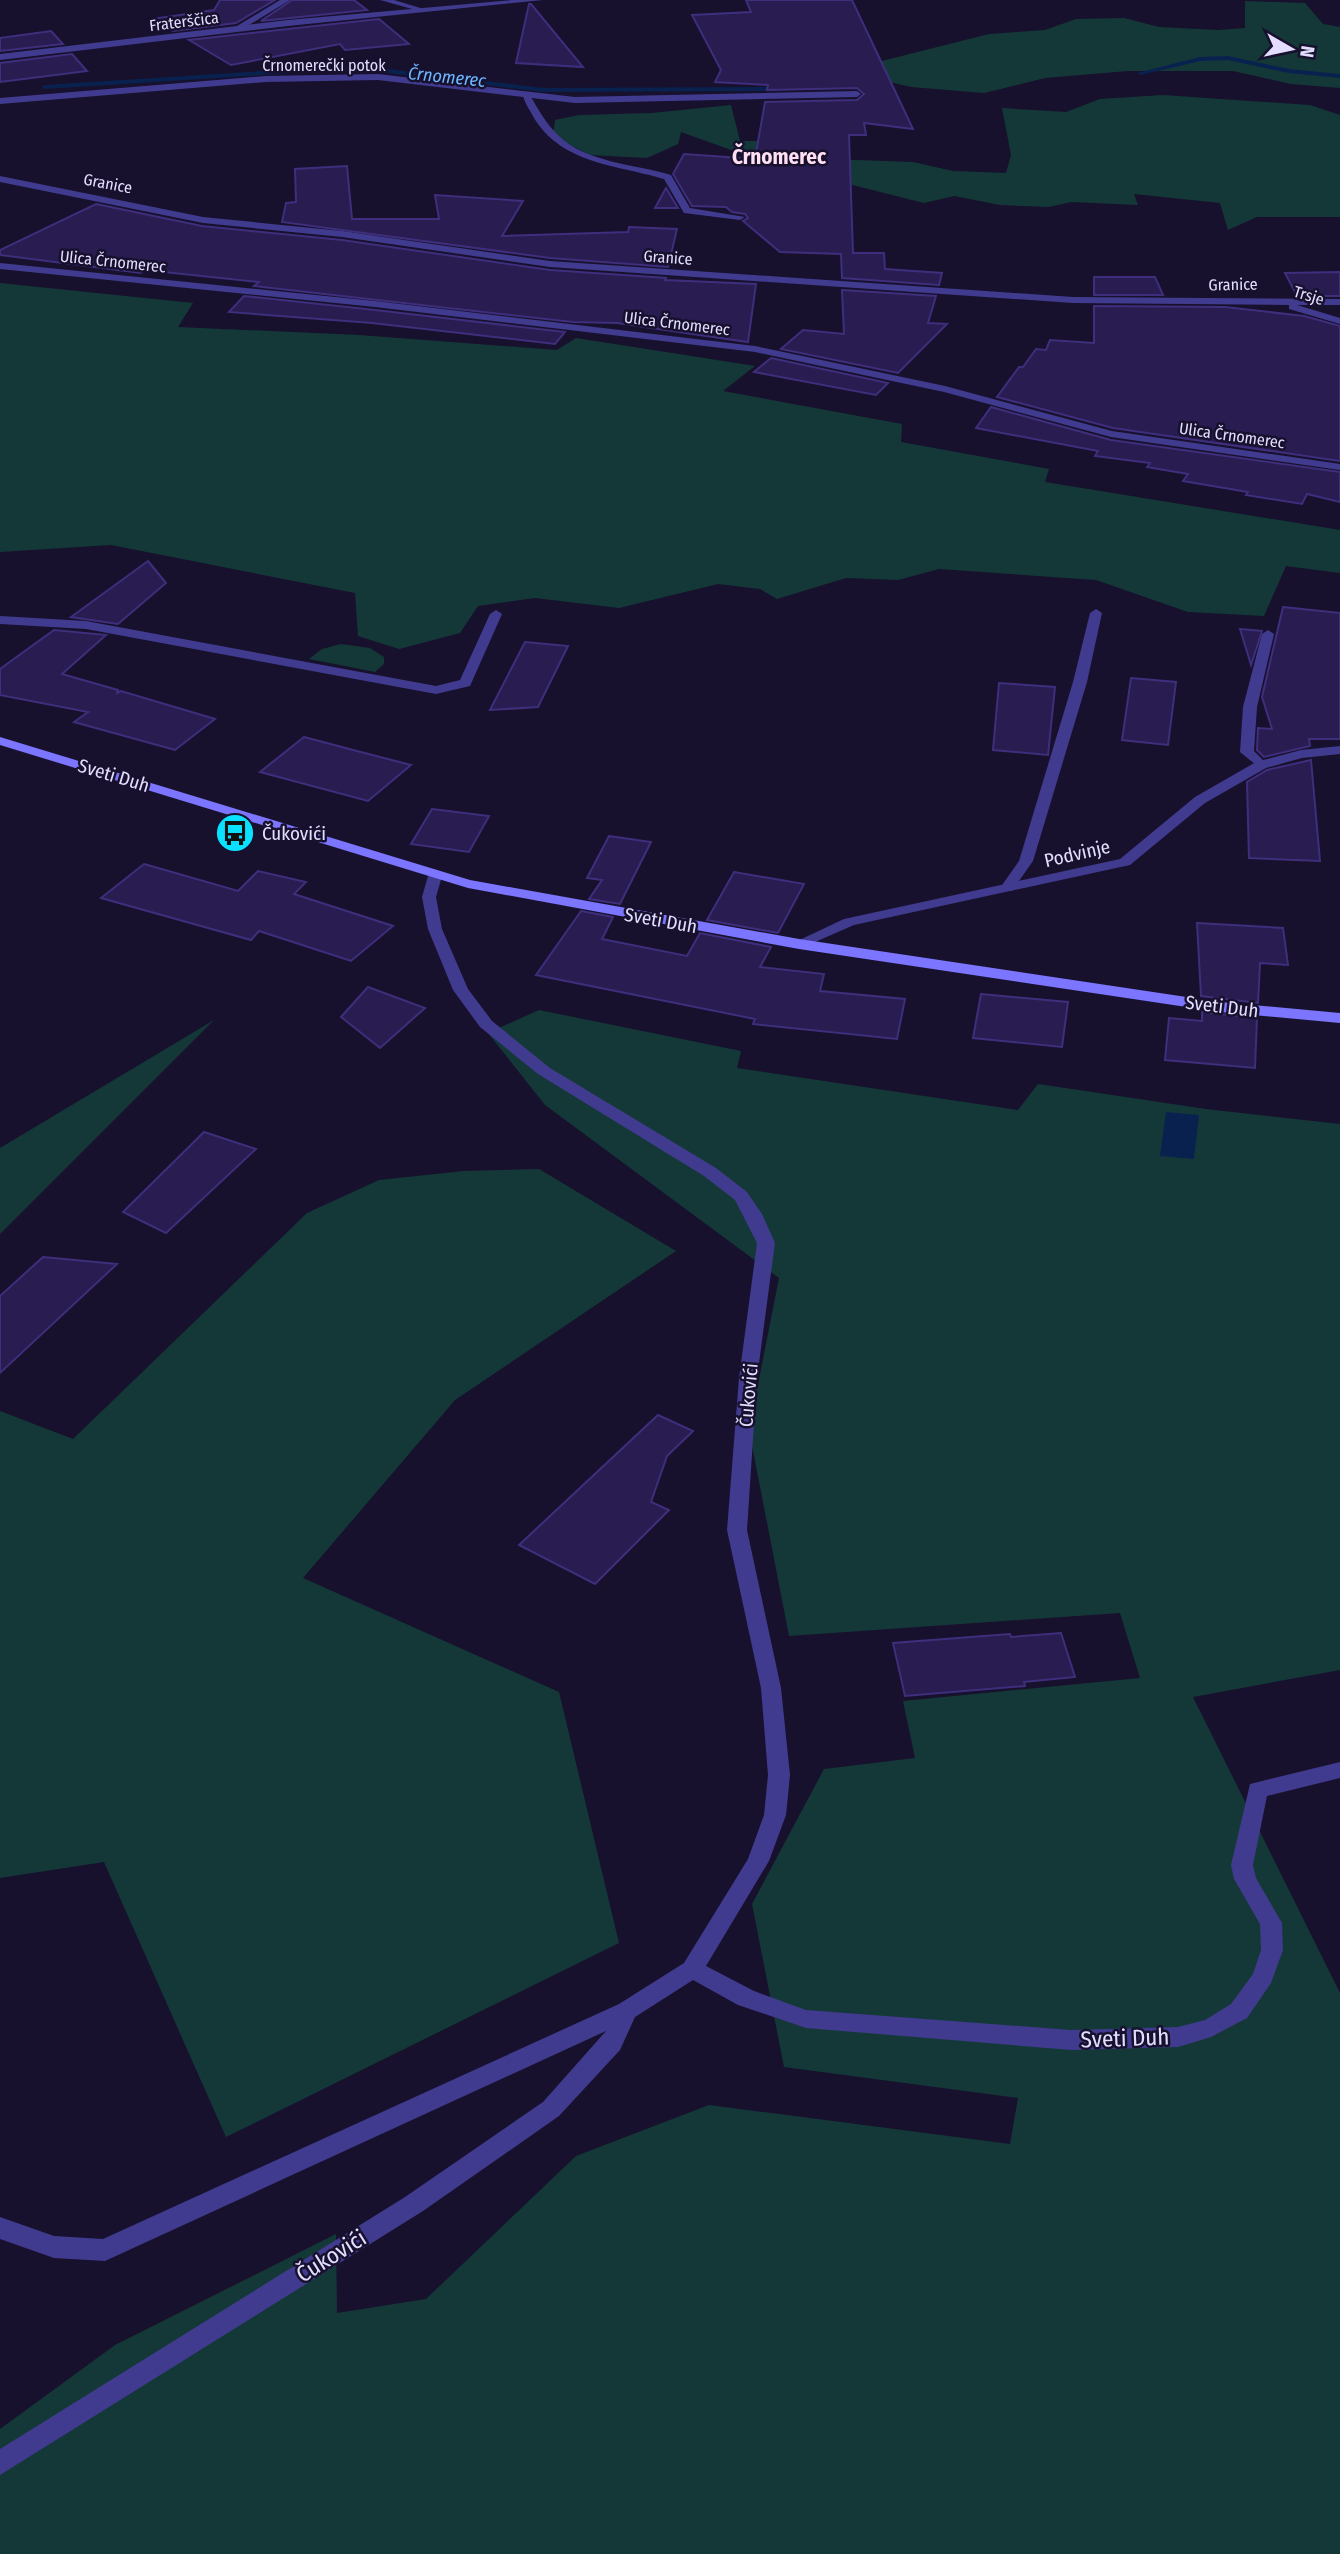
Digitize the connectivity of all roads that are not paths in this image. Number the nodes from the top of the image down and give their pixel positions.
1 (286, 0) edge
2 (384, 0) edge
3 (539, 0) edge
4 (423, 10) junction
5 (236, 29) junction
6 (0, 57) edge
7 (857, 94) dead end
8 (526, 96) junction
9 (0, 101) edge
10 (0, 179) edge
11 (740, 218) dead end
12 (0, 266) edge
13 (1269, 299) junction
14 (1340, 302) edge
15 (1340, 321) edge
16 (1340, 467) edge
17 (1097, 613) dead end
18 (496, 614) dead end
19 (0, 620) edge
20 (1268, 634) dead end
21 (0, 741) edge
22 (1340, 750) edge
23 (1261, 765) junction
24 (435, 876) junction
25 (1007, 887) junction
26 (799, 944) junction
27 (1340, 1018) edge
28 (1340, 1770) edge
29 (692, 1969) junction
30 (627, 2011) junction
31 (0, 2228) edge
32 (0, 2463) edge

1 - 5 street
2 - 4 street
3 - 4 street, Fraterščica
4 - 5 street, Fraterščica
5 - 6 street, Fraterščica
7 - 8 street, Črnomerečki potok
8 - 9 street, Črnomerečki potok
8 - 11 street
10 - 13 street, Granice
12 - 16 street, Ulica Črnomerec
13 - 14 street, Granice
13 - 15 street, Trsje
17 - 25 street
18 - 19 street
20 - 23 street
21 - 24 main road, Sveti Duh
22 - 23 street, Podvinje
23 - 25 street, Podvinje
24 - 26 main road, Sveti Duh
24 - 29 street, Čukovići
25 - 26 street, Podvinje
26 - 27 main road, Sveti Duh
28 - 29 street, Sveti Duh
29 - 30 street, Čukovići
30 - 31 street, Čukovići
30 - 32 street, Čukovići

